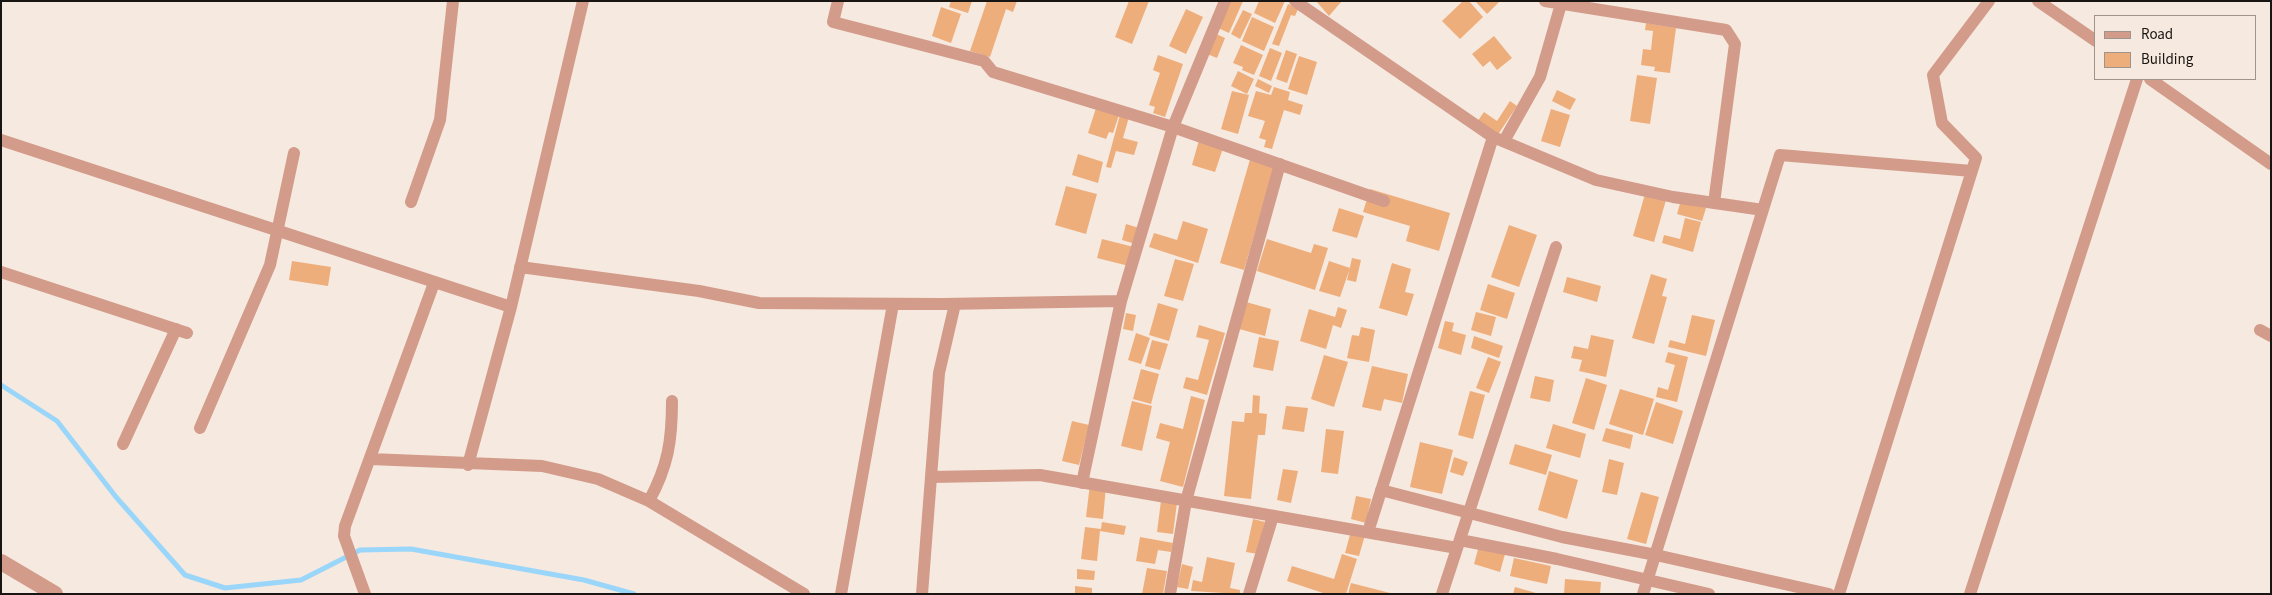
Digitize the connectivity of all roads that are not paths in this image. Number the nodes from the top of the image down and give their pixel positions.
1 (453, 1) edge
2 (583, 1) edge
3 (838, 1) edge
4 (1226, 1) edge
5 (1295, 1) edge
6 (1545, 1) edge
7 (1989, 1) edge
8 (2038, 1) edge
9 (1561, 4) junction
10 (2094, 40) edge
11 (2136, 80) edge
12 (2151, 80) edge
13 (1173, 127) junction
14 (1498, 139) junction
15 (1, 140) edge
16 (294, 153) dead end
17 (1280, 164) junction
18 (2271, 164) edge
19 (1972, 171) junction
20 (1384, 201) dead end
21 (411, 202) dead end
22 (1714, 203) junction
23 (1763, 210) junction
24 (277, 231) junction
25 (1556, 247) dead end
26 (520, 267) junction
27 (1, 272) edge
28 (434, 283) junction
29 (1121, 301) junction
30 (893, 304) junction
31 (956, 304) junction
32 (511, 307) junction
33 (672, 402) dead end
34 (200, 428) dead end
35 (122, 444) dead end
36 (370, 459) junction
37 (468, 465) junction
38 (931, 477) junction
39 (1082, 483) junction
40 (1381, 490) junction
41 (649, 501) junction
42 (1186, 501) junction
43 (1468, 513) junction
44 (1273, 516) junction
45 (1368, 532) junction
46 (1458, 544) junction
47 (1656, 555) junction
48 (1, 562) edge
49 (1647, 580) junction
50 (55, 594) edge
51 (365, 594) edge
52 (804, 594) edge
53 (841, 594) edge
54 (922, 594) edge
55 (1170, 594) edge
56 (1249, 594) edge
57 (1442, 594) edge
58 (1643, 594) edge
59 (1710, 594) edge
60 (1829, 594) edge
61 (1838, 594) edge
62 (1970, 594) edge

1 - 21 street
2 - 26 street
3 - 13 street
4 - 13 street
5 - 14 street
6 - 9 street
7 - 19 street
8 - 10 street
9 - 14 street
9 - 22 street
11 - 62 street
12 - 18 street
13 - 17 street
13 - 29 street
14 - 22 street
14 - 40 street
15 - 24 street
16 - 24 street
17 - 20 street
17 - 42 street
19 - 23 street
19 - 61 street
22 - 23 street
23 - 47 street
24 - 28 street
24 - 34 street
25 - 43 street
26 - 30 street
26 - 32 street
27 - 35 street
28 - 32 street
28 - 36 street
29 - 31 street
29 - 39 street
30 - 31 street
30 - 53 street
31 - 38 street
32 - 37 street
33 - 41 street
36 - 37 street
36 - 51 street
37 - 41 street
38 - 39 street
38 - 54 street
39 - 42 street
40 - 43 street
40 - 45 street
41 - 52 street
42 - 44 street
42 - 55 street
43 - 46 street
43 - 47 street
44 - 45 street
44 - 56 street
45 - 46 street
46 - 49 street
46 - 57 street
47 - 49 street
47 - 60 street
48 - 50 street
49 - 58 street
49 - 59 street

